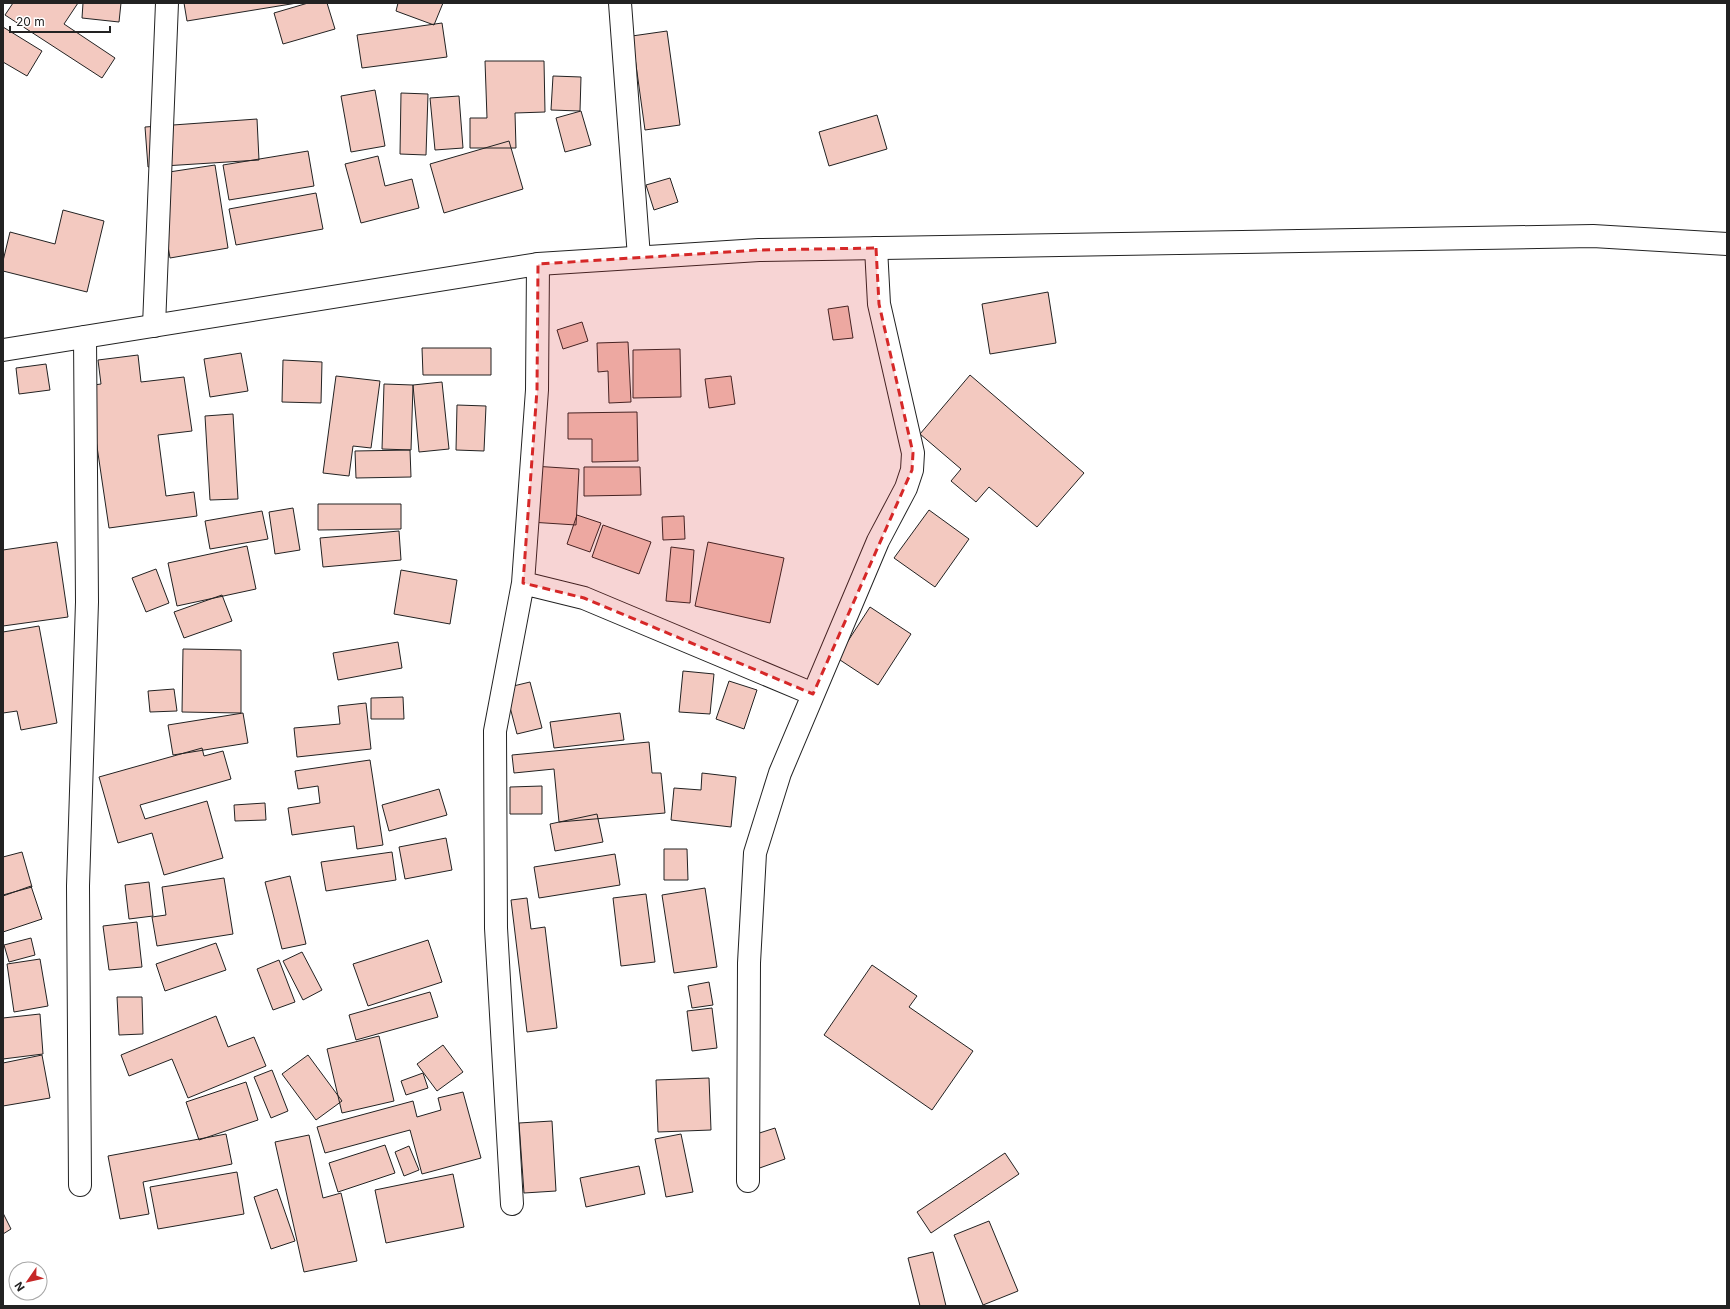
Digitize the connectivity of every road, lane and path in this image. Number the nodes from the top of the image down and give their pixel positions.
1 (167, 3) edge
2 (620, 3) edge
3 (1727, 244) edge
4 (876, 248) junction
5 (639, 257) junction
6 (538, 264) junction
7 (154, 326) junction
8 (85, 337) junction
9 (3, 350) edge
10 (523, 583) junction
11 (812, 694) junction
12 (748, 1181) dead end
13 (80, 1185) dead end
14 (512, 1204) dead end

1 - 7 street
2 - 5 street
3 - 4 street
4 - 5 street
4 - 11 street
5 - 6 street
6 - 7 street
6 - 10 street
7 - 8 street
8 - 9 street
8 - 13 street
10 - 11 street
10 - 14 street
11 - 12 street

